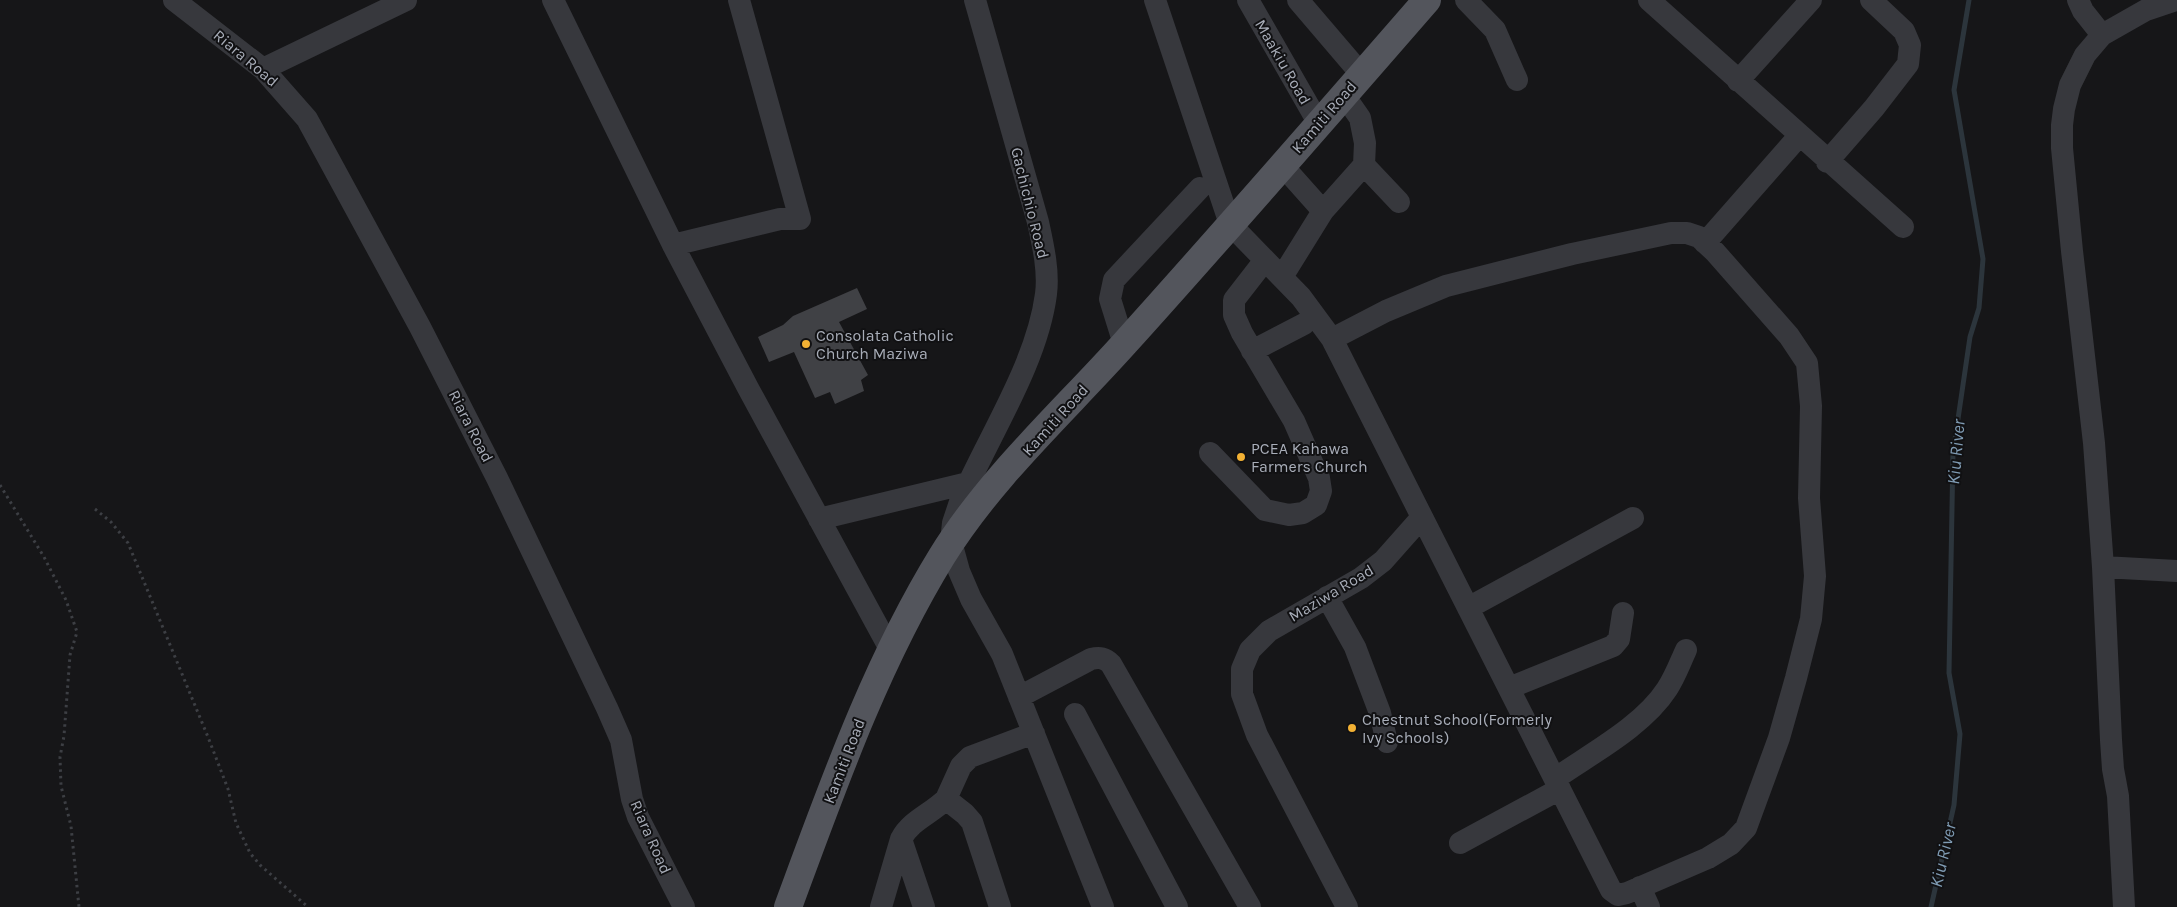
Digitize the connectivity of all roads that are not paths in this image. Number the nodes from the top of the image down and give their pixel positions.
1 (174, 0) edge
2 (406, 0) edge
3 (553, 0) edge
4 (739, 0) edge
5 (975, 0) edge
6 (1155, 0) edge
7 (1248, 0) edge
8 (1298, 0) edge
9 (1427, 0) edge
10 (1466, 0) edge
11 (1811, 0) edge
12 (1871, 0) edge
13 (2078, 0) edge
14 (2176, 0) edge
15 (1651, 1) edge
16 (2102, 35) junction
17 (262, 69) junction
18 (1362, 75) junction
19 (1517, 80) dead end
20 (1738, 81) junction
21 (1344, 95) junction
22 (1319, 124) junction
23 (1798, 136) junction
24 (1827, 162) junction
25 (1364, 165) junction
26 (1282, 166) junction
27 (1200, 188) dead end
28 (1399, 202) dead end
29 (1323, 211) junction
30 (1230, 224) junction
31 (1902, 227) dead end
32 (1705, 244) junction
33 (673, 245) junction
34 (1266, 260) junction
35 (1282, 277) junction
36 (1304, 324) dead end
37 (1332, 339) junction
38 (1124, 344) junction
39 (1252, 351) junction
40 (1210, 453) dead end
41 (968, 483) junction
42 (1422, 517) junction
43 (1633, 518) dead end
44 (819, 519) junction
45 (951, 542) junction
46 (2103, 566) junction
47 (2177, 571) edge
48 (1327, 597) junction
49 (1468, 608) junction
50 (1623, 613) dead end
51 (890, 649) junction
52 (1686, 650) dead end
53 (1509, 688) junction
54 (1019, 697) junction
55 (1075, 714) dead end
56 (1034, 733) junction
57 (1387, 742) dead end
58 (1558, 784) junction
59 (946, 799) junction
60 (901, 839) junction
61 (1460, 843) dead end
62 (1645, 897) edge
63 (684, 907) edge
64 (788, 907) edge
65 (881, 907) edge
66 (924, 907) edge
67 (1000, 907) edge
68 (1103, 907) edge
69 (1177, 907) edge
70 (1250, 907) edge
71 (1346, 907) edge
72 (2124, 907) edge

1 - 17 street, Riara Road
2 - 17 street
3 - 33 street
4 - 33 street
5 - 41 street, Gachichio Road
6 - 30 street
7 - 22 street, Maakiu Road
8 - 18 street
9 - 18 main road, Kamiti Road
10 - 19 street
11 - 20 street
12 - 24 street
13 - 16 street
14 - 16 street
15 - 20 street
16 - 46 street
17 - 63 street, Riara Road
18 - 21 main road, Kamiti Road
20 - 23 street
21 - 22 main road, Kamiti Road
21 - 25 street
22 - 26 main road, Kamiti Road
23 - 24 street
23 - 32 street
24 - 31 street
25 - 28 street
25 - 29 street
26 - 29 street
26 - 30 main road, Kamiti Road
27 - 38 street
29 - 35 street
30 - 34 street
30 - 38 main road, Kamiti Road
32 - 37 street
32 - 62 street
33 - 44 street
34 - 35 street
34 - 39 street
35 - 37 street
36 - 39 street
37 - 42 street
38 - 45 main road, Kamiti Road
39 - 40 street
41 - 44 street
41 - 45 street, Gachichio Road
42 - 48 street, Maziwa Road
42 - 49 street
43 - 49 street
44 - 51 street
45 - 51 main road, Kamiti Road
45 - 54 street
46 - 47 street
46 - 72 street
48 - 57 street
48 - 71 street, Maziwa Road
49 - 53 street
50 - 53 street
51 - 64 main road, Kamiti Road
52 - 58 street
53 - 58 street
54 - 56 street
54 - 70 street
55 - 69 street
56 - 59 street
56 - 68 street
58 - 61 street
58 - 62 street
59 - 60 street
59 - 67 street
60 - 65 street
60 - 66 street

